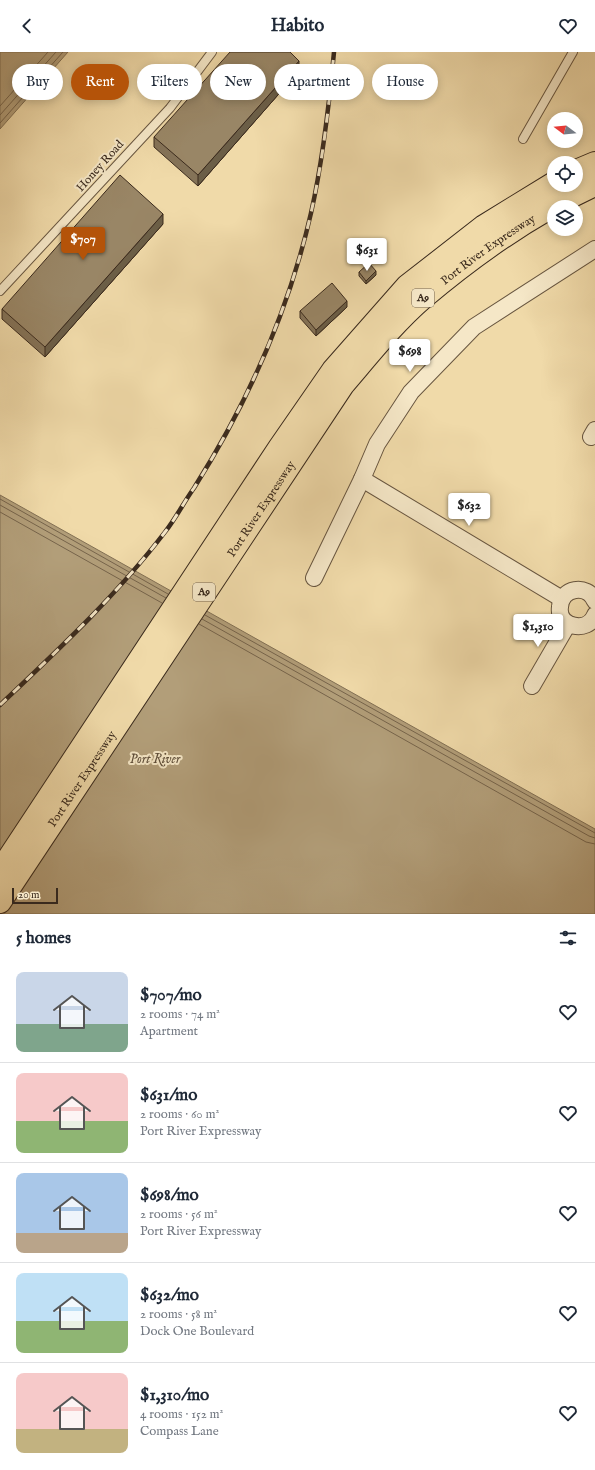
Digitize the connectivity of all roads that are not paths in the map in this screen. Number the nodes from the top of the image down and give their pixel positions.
1 (212, 52) edge
2 (573, 52) edge
3 (523, 139) dead end
4 (595, 163) edge
5 (583, 168) edge
6 (595, 185) edge
7 (547, 187) edge
8 (595, 249) edge
9 (0, 291) edge
10 (286, 453) junction
11 (362, 479) junction
12 (314, 578) dead end
13 (592, 590) edge
14 (562, 598) junction
15 (595, 617) edge
16 (568, 624) junction
17 (532, 686) dead end
18 (0, 871) edge
19 (0, 902) edge

1 - 9 lane, Honey Road
2 - 3 lane
4 - 5 highway
6 - 10 highway, Port River Expressway / A9
7 - 10 highway, Port River Expressway / A9
8 - 11 street
10 - 18 highway, Port River Expressway / A9
10 - 19 highway, Port River Expressway / A9
11 - 12 street
11 - 14 street
13 - 14 street
14 - 16 street
15 - 16 street
16 - 17 street

